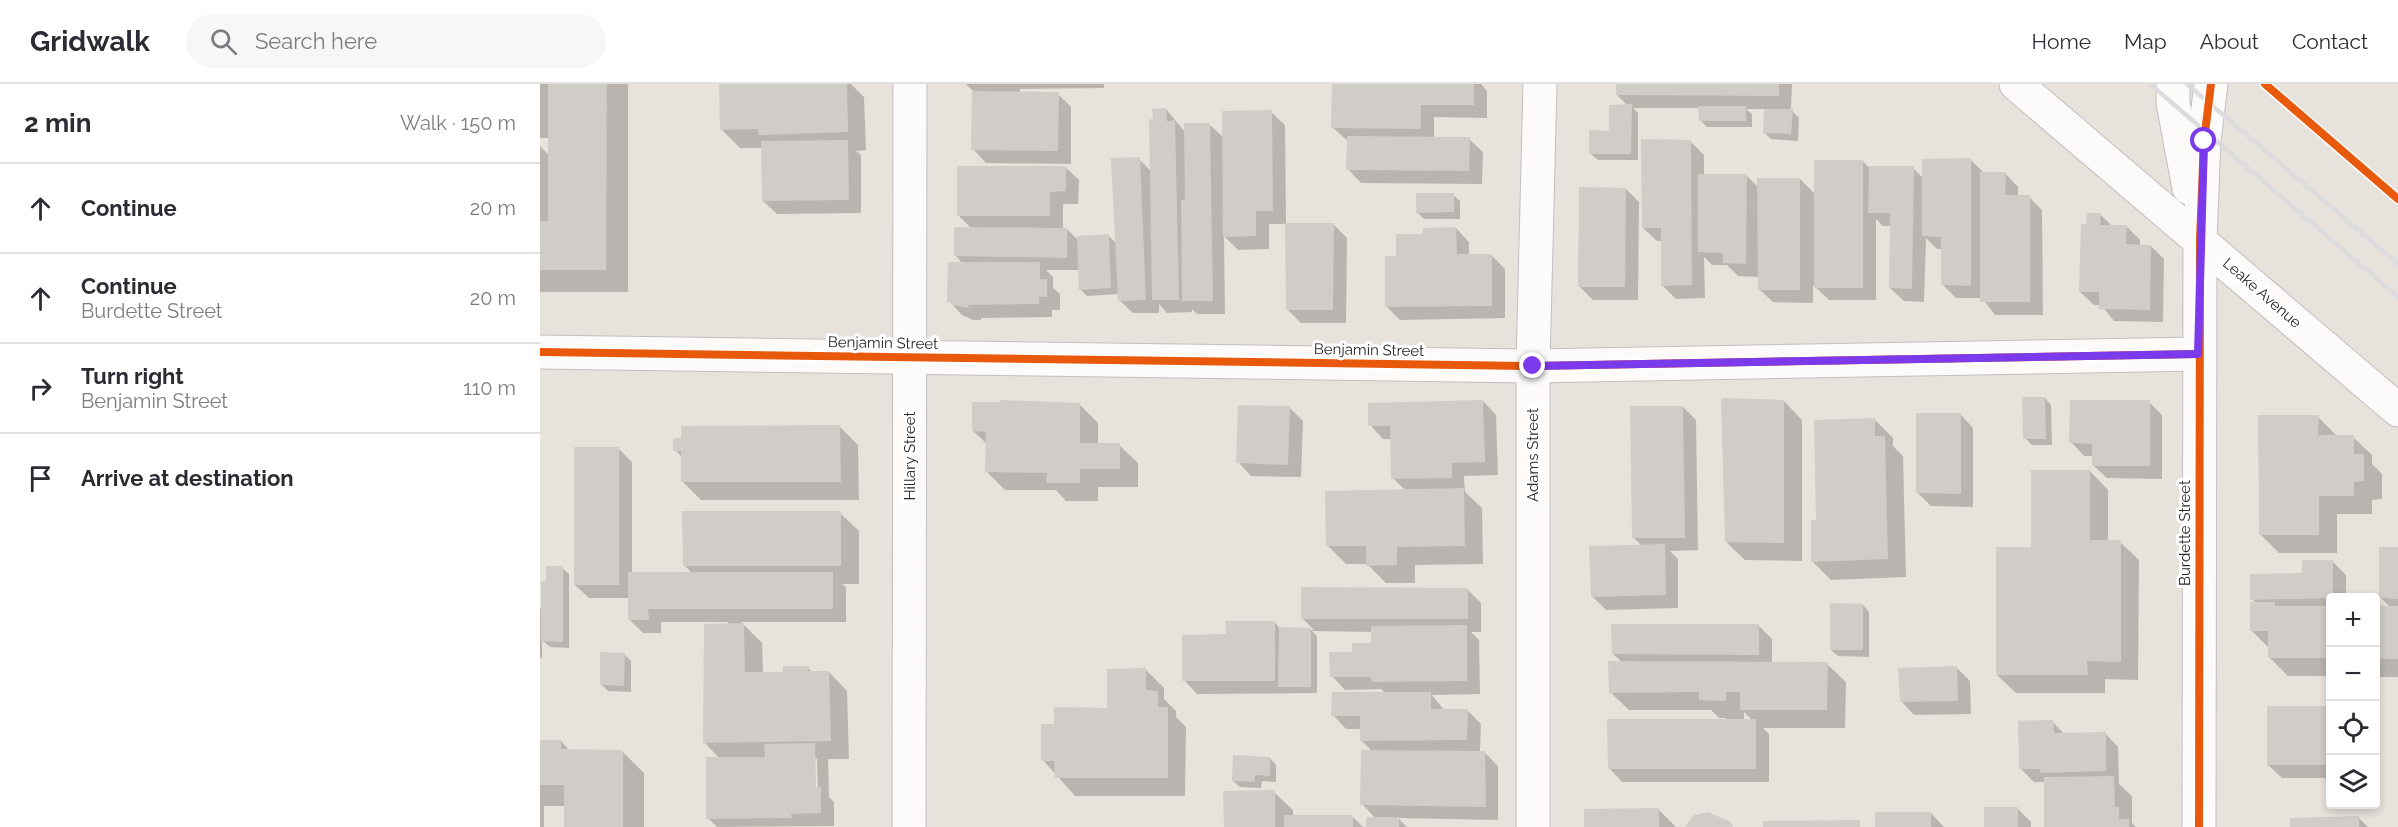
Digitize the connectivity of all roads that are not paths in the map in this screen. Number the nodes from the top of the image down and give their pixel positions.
1 (910, 84) edge
2 (1540, 84) edge
3 (2016, 84) edge
4 (2173, 84) edge
5 (2211, 84) edge
6 (2200, 240) junction
7 (540, 352) edge
8 (2198, 354) junction
9 (911, 357) junction
10 (1533, 366) junction
11 (2398, 410) edge
12 (909, 827) edge
13 (1533, 827) edge
14 (2199, 827) edge

1 - 9 street, Hillary Street
2 - 10 street, Adams Street
3 - 6 street, Leake Avenue
4 - 6 street
5 - 6 street
6 - 8 street, Burdette Street
6 - 11 street, Leake Avenue
7 - 9 street, Benjamin Street
8 - 10 street, Benjamin Street
8 - 14 street, Burdette Street
9 - 10 street, Benjamin Street
9 - 12 street, Hillary Street
10 - 13 street, Adams Street

